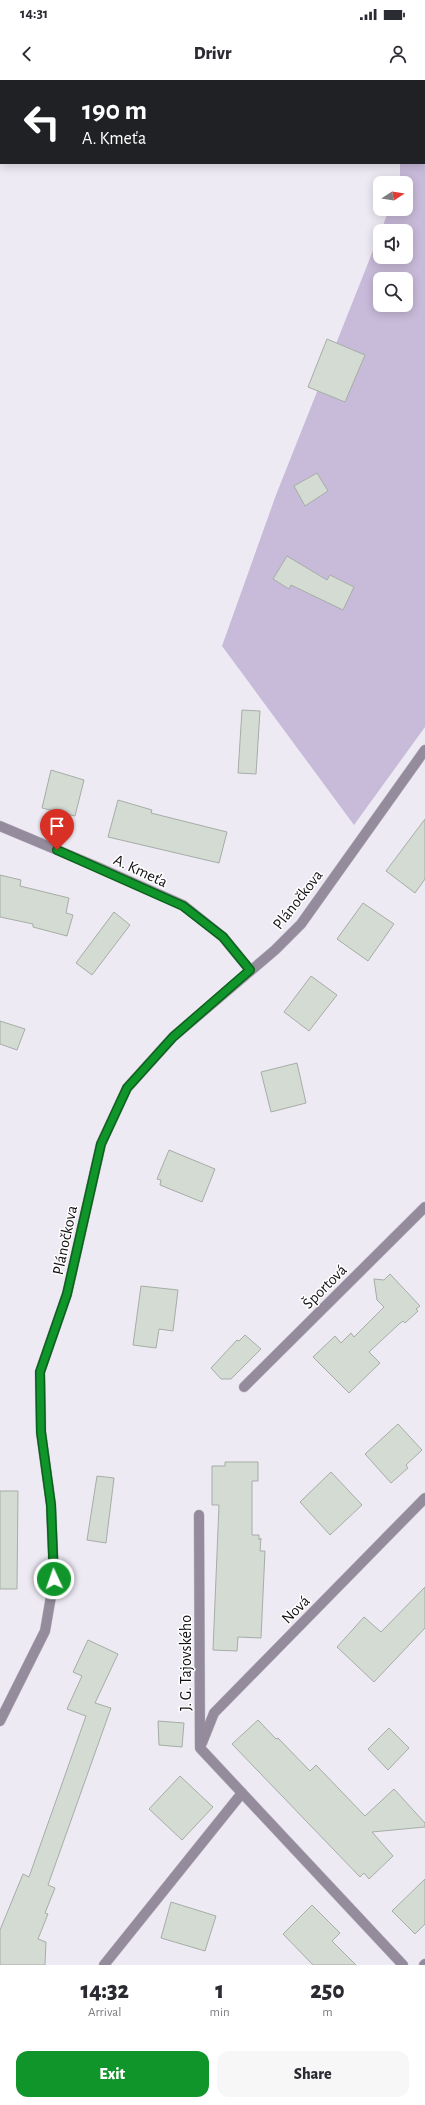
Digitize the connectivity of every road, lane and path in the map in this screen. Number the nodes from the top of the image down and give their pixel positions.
1 (425, 750) edge
2 (0, 826) edge
3 (250, 970) junction
4 (425, 1207) edge
5 (244, 1387) dead end
6 (425, 1498) edge
7 (200, 1515) dead end
8 (0, 1721) edge
9 (200, 1748) junction
10 (242, 1793) junction
11 (104, 1965) edge
12 (403, 1965) edge

1 - 3 street, Plánočkova
2 - 3 street, A. Kmeťa
3 - 8 street, Plánočkova
4 - 5 street, Športová
6 - 9 street, Nová
7 - 9 street, J. G. Tajovského
9 - 10 street
10 - 11 street
10 - 12 street

